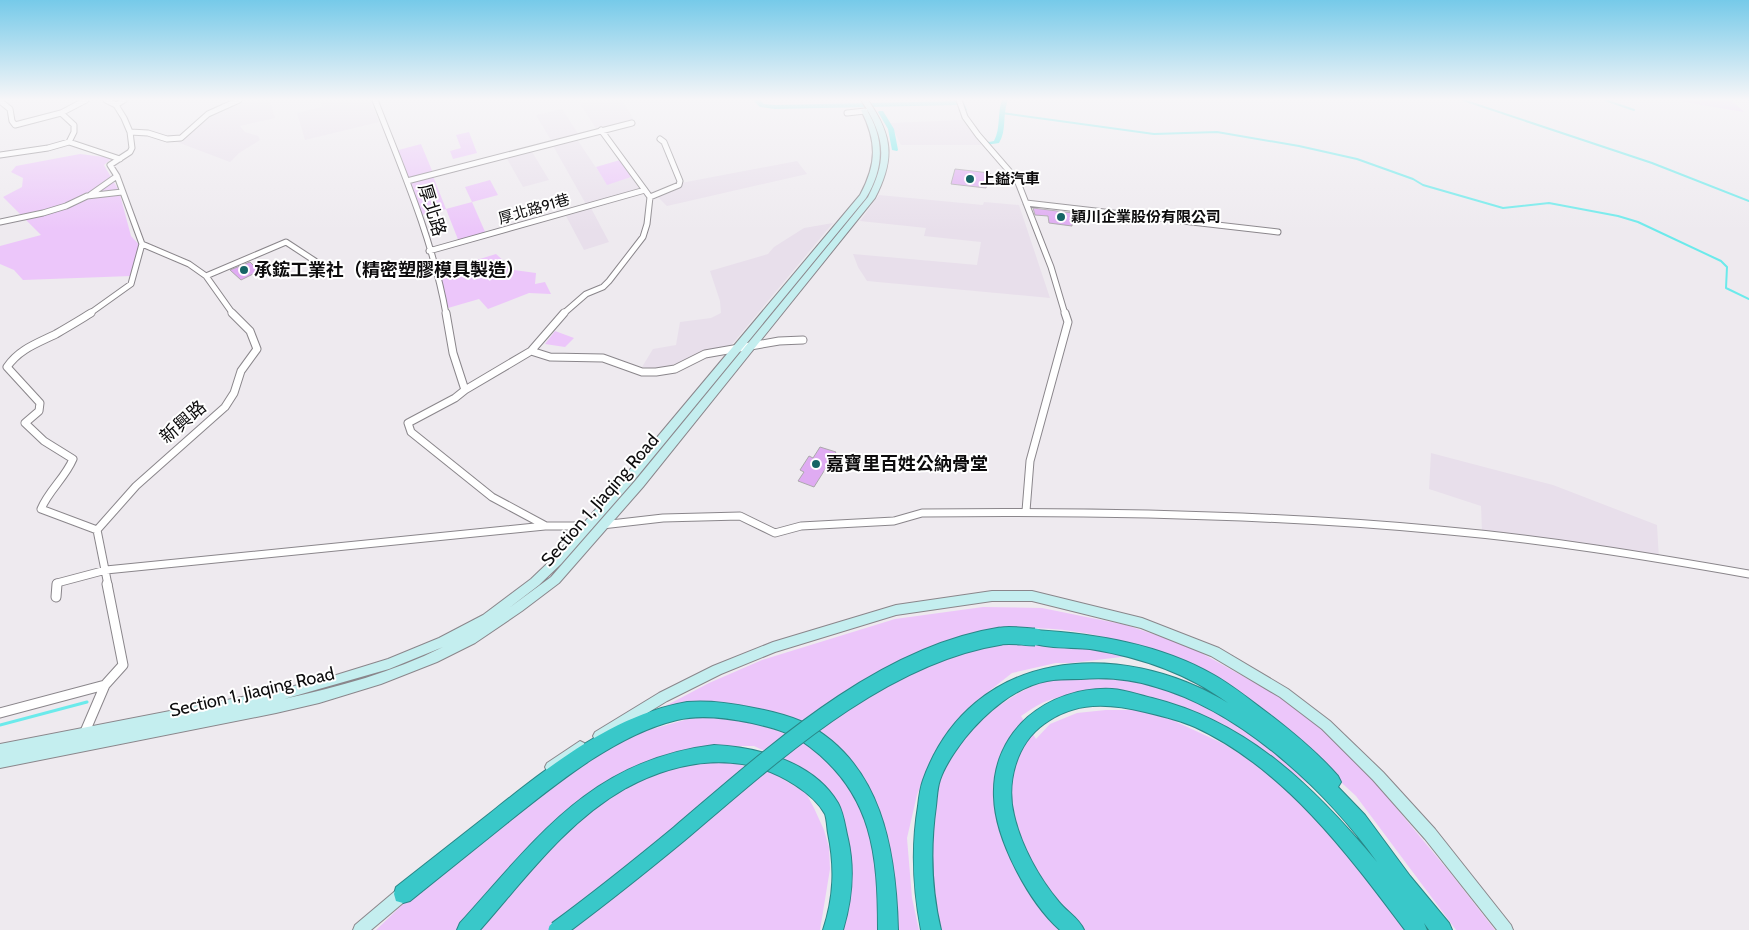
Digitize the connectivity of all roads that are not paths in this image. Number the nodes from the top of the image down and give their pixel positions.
1 (63, 143) edge
2 (73, 143) edge
3 (131, 143) edge
4 (392, 143) edge
5 (550, 143) edge
6 (611, 143) edge
7 (665, 143) edge
8 (877, 143) edge
9 (885, 143) edge
10 (985, 143) edge
11 (0, 155) edge
12 (120, 158) junction
13 (117, 176) junction
14 (407, 181) junction
15 (645, 190) junction
16 (122, 192) junction
17 (87, 196) junction
18 (650, 197) junction
19 (1026, 203) junction
20 (0, 222) edge
21 (1278, 232) dead end
22 (142, 244) junction
23 (429, 251) junction
24 (315, 261) dead end
25 (206, 276) junction
26 (803, 340) dead end
27 (751, 345) junction
28 (736, 350) junction
29 (531, 351) junction
30 (465, 390) junction
31 (1026, 511) junction
32 (604, 524) junction
33 (546, 526) junction
34 (586, 526) junction
35 (97, 530) junction
36 (106, 570) junction
37 (1749, 574) edge
38 (56, 597) dead end
39 (105, 685) junction
40 (0, 713) edge
41 (84, 734) junction
42 (80, 746) junction
43 (0, 750) edge
44 (0, 762) edge
45 (403, 894) junction
46 (360, 930) edge
47 (467, 930) edge
48 (557, 930) edge
49 (833, 930) edge
50 (888, 930) edge
51 (931, 930) edge
52 (1074, 930) edge
53 (1417, 930) edge
54 (1443, 930) edge
55 (1506, 930) edge

1 - 11 street
2 - 12 street
3 - 12 street
4 - 14 street, 厚北路
5 - 14 street
6 - 15 street
7 - 18 street
8 - 28 street, Section 1, Jiaqing Road
9 - 27 street, Section 1, Jiaqing Road
10 - 19 street
12 - 13 street
13 - 16 street
13 - 17 street
14 - 23 street, 厚北路
15 - 18 street
15 - 23 street, 厚北路91巷
16 - 17 street
16 - 22 street
17 - 20 street
18 - 29 street
19 - 21 street
19 - 31 street
22 - 25 street, 新興路
22 - 35 street
23 - 30 street, 厚北路
24 - 25 street
25 - 35 street, 新興路
26 - 27 street
27 - 28 street
27 - 32 street, Section 1, Jiaqing Road
28 - 29 street
28 - 34 street, Section 1, Jiaqing Road
29 - 30 street
30 - 33 street
31 - 32 street
31 - 37 street
32 - 34 street
32 - 42 street, Section 1, Jiaqing Road
33 - 34 street
33 - 36 street
34 - 41 street, Section 1, Jiaqing Road
35 - 36 street
36 - 38 street
36 - 39 street
39 - 40 street
39 - 41 street
41 - 42 street
41 - 43 street, Section 1, Jiaqing Road
42 - 44 street, Section 1, Jiaqing Road
45 - 46 street
45 - 50 highway
45 - 55 street
47 - 49 highway
48 - 54 highway, bridge
51 - 54 highway
52 - 53 highway

